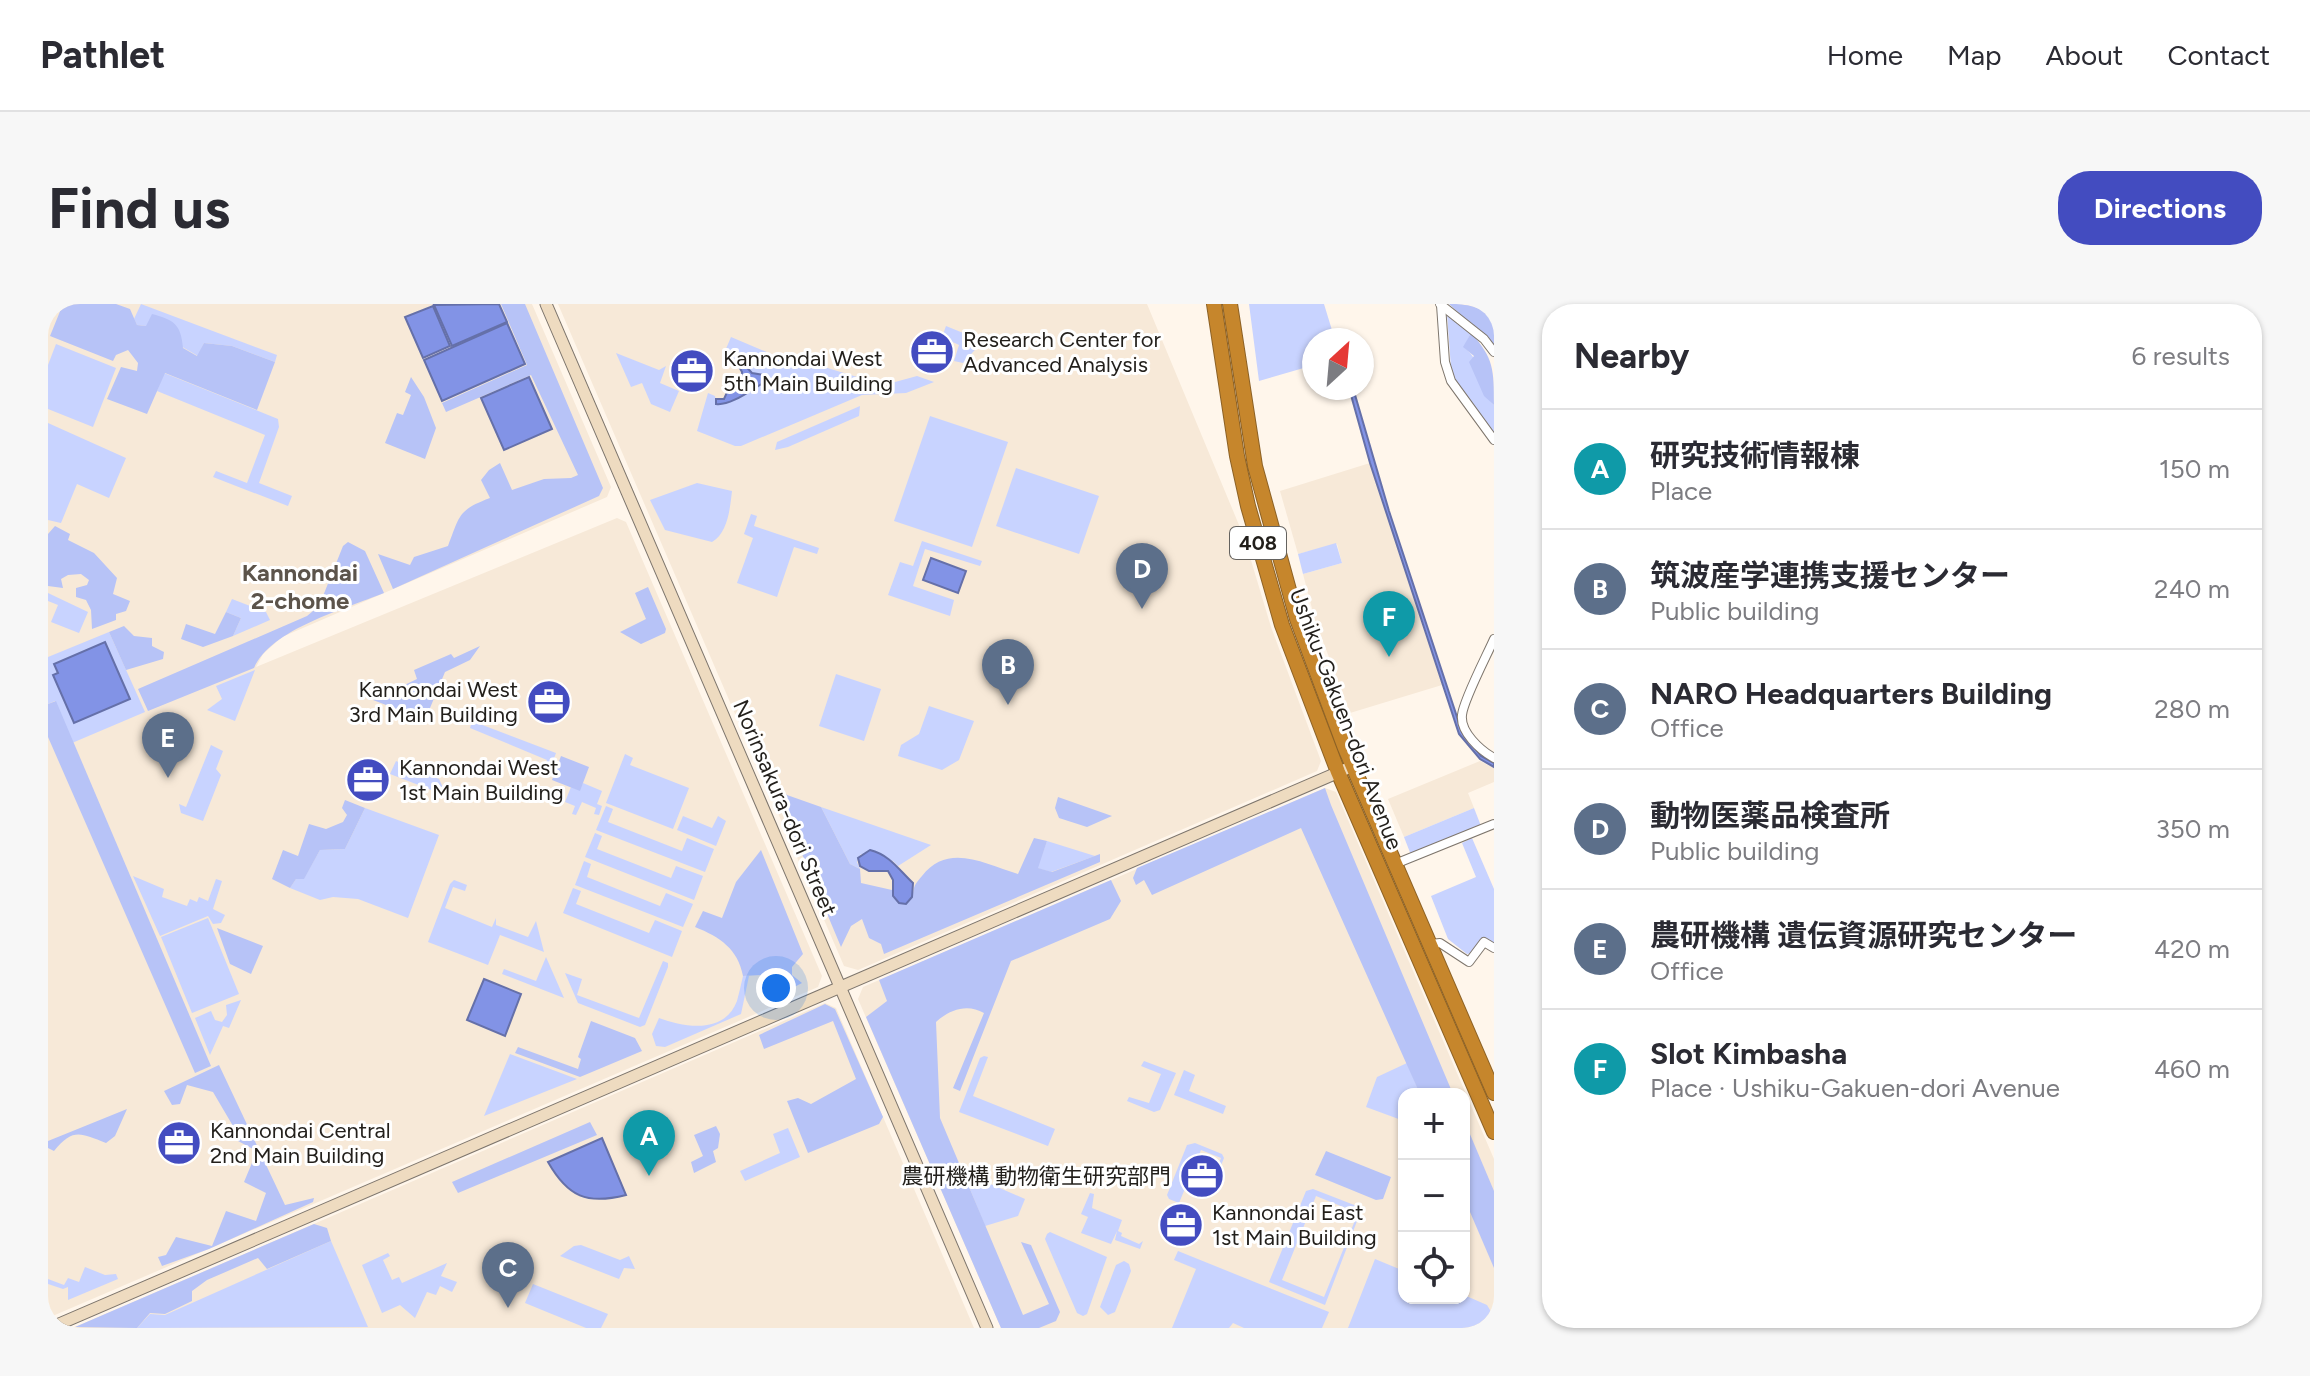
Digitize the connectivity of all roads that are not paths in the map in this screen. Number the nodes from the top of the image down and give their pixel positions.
1 (546, 304) edge
2 (1214, 304) edge
3 (1230, 304) edge
4 (1440, 305) edge
5 (1494, 352) edge
6 (1494, 440) edge
7 (1494, 639) edge
8 (1494, 758) edge
9 (1345, 769) junction
10 (1494, 824) edge
11 (1395, 864) junction
12 (1430, 944) junction
13 (1494, 948) edge
14 (840, 987) junction
15 (1494, 1093) edge
16 (1494, 1132) edge
17 (50, 1328) edge
18 (987, 1328) edge

1 - 14 street, Norinsakura-dori Street
2 - 9 highway, Ushiku-Gakuen-dori Avenue / 408
3 - 9 highway, Ushiku-Gakuen-dori Avenue / 408
4 - 5 street
4 - 6 street
7 - 8 street
9 - 11 highway, Ushiku-Gakuen-dori Avenue / 408
9 - 14 street
9 - 16 highway, Ushiku-Gakuen-dori Avenue / 408
10 - 11 street
11 - 12 highway, Ushiku-Gakuen-dori Avenue / 408
12 - 13 street
12 - 15 highway, Ushiku-Gakuen-dori Avenue / 408
14 - 17 street
14 - 18 street, Norinsakura-dori Street

